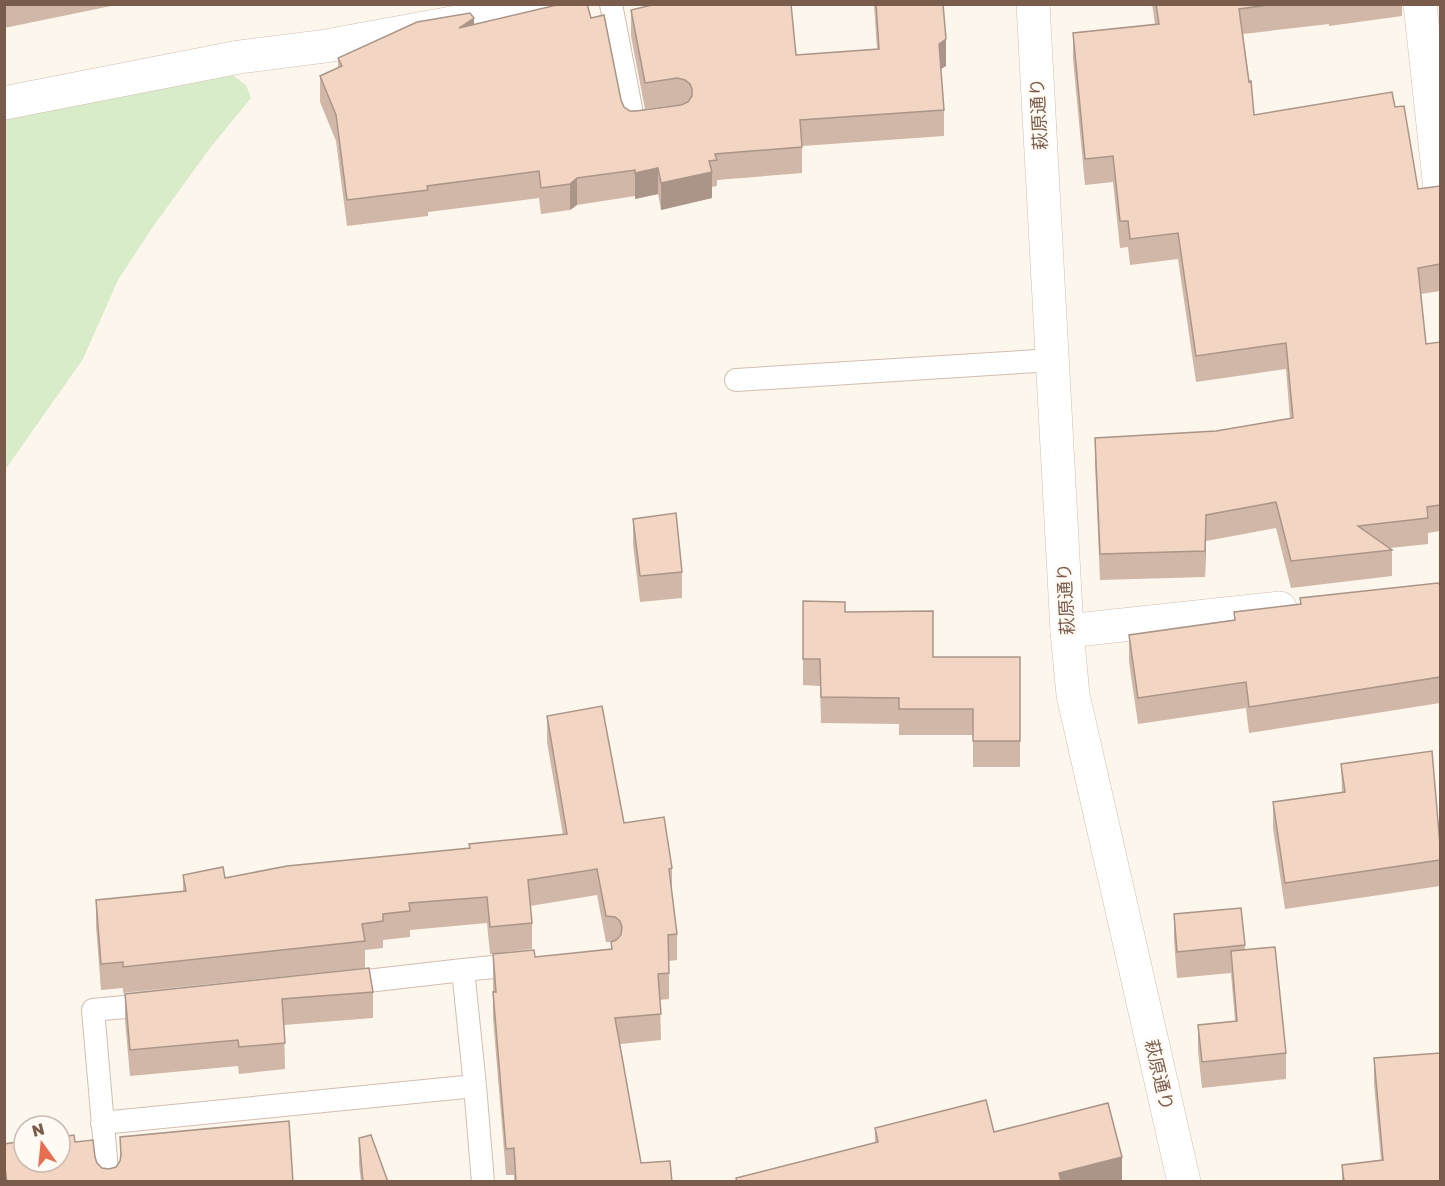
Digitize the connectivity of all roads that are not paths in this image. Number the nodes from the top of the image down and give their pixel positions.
1 (556, 4) edge
2 (611, 4) edge
3 (1033, 4) edge
4 (1420, 4) edge
5 (4, 104) edge
6 (668, 119) edge
7 (1440, 189) edge
8 (1053, 360) junction
9 (736, 380) dead end
10 (1312, 604) edge
11 (1067, 631) junction
12 (542, 962) edge
13 (463, 970) junction
14 (325, 986) edge
15 (175, 1002) edge
16 (475, 1086) junction
17 (102, 1123) junction
18 (108, 1182) edge
19 (483, 1182) edge
20 (1184, 1182) edge

1 - 5 street
2 - 6 lane
3 - 8 street, 萩原通り
4 - 7 street
8 - 9 lane
8 - 11 street, 萩原通り
10 - 11 street
11 - 20 street, 萩原通り
12 - 13 lane
13 - 14 lane
13 - 16 lane
15 - 17 lane
16 - 17 lane
16 - 19 lane
17 - 18 lane

